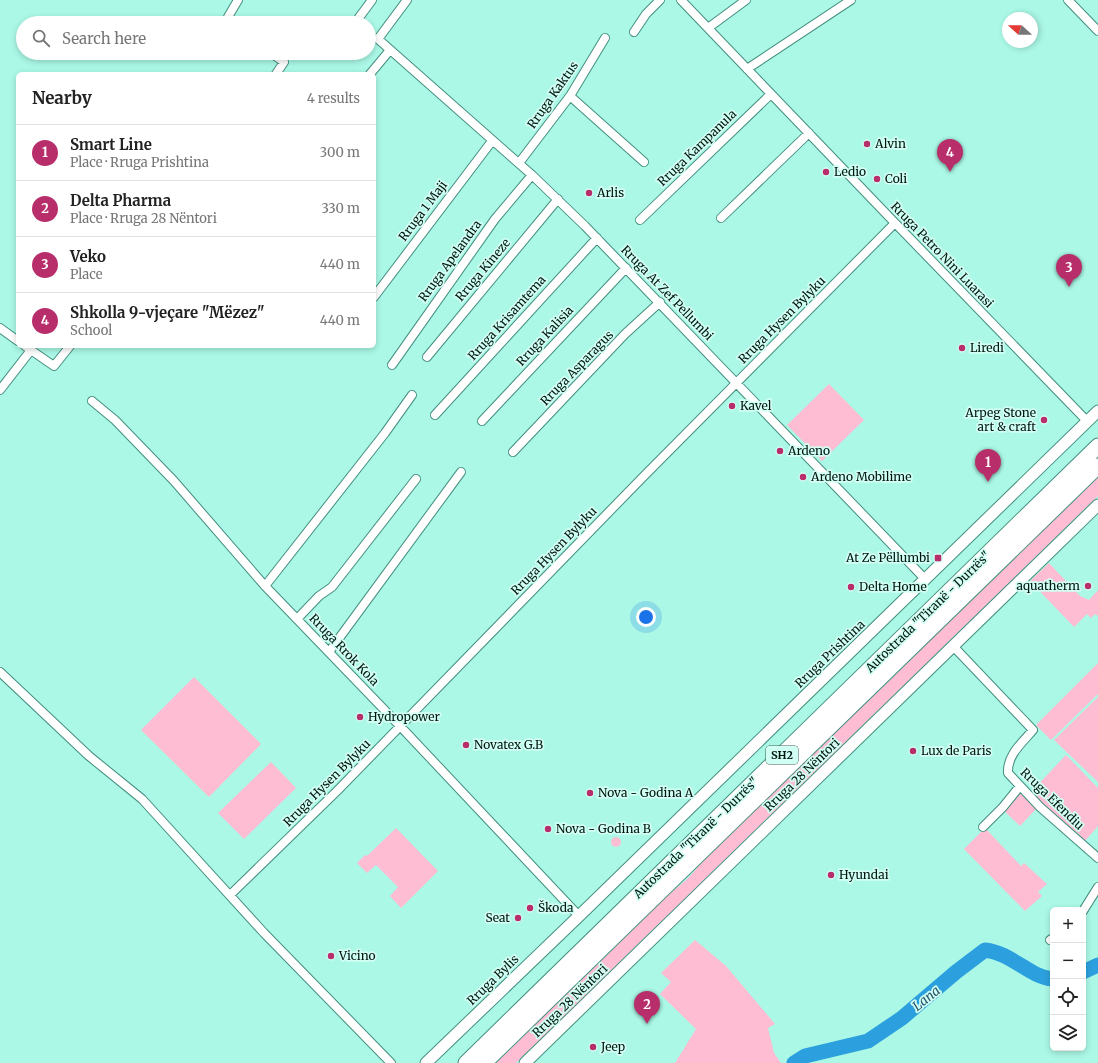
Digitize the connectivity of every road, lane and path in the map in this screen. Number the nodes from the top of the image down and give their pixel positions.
1 (238, 0) edge
2 (372, 0) edge
3 (407, 0) edge
4 (660, 0) edge
5 (682, 0) edge
6 (746, 0) edge
7 (851, 0) edge
8 (1068, 0) edge
9 (229, 16) edge
10 (360, 16) edge
11 (708, 28) junction
12 (1098, 31) edge
13 (634, 32) dead end
14 (605, 38) dead end
15 (390, 50) junction
16 (281, 60) edge
17 (747, 69) junction
18 (277, 72) edge
19 (372, 72) edge
20 (770, 94) junction
21 (570, 96) junction
22 (809, 133) junction
23 (492, 141) junction
24 (644, 162) dead end
25 (519, 163) junction
26 (532, 175) junction
27 (558, 199) junction
28 (721, 218) dead end
29 (640, 220) dead end
30 (895, 223) junction
31 (597, 238) junction
32 (626, 268) junction
33 (376, 294) edge
34 (660, 302) junction
35 (0, 328) edge
36 (16, 340) edge
37 (28, 348) edge
38 (68, 348) edge
39 (426, 357) dead end
40 (392, 365) dead end
41 (736, 382) junction
42 (0, 390) edge
43 (412, 395) dead end
44 (92, 401) dead end
45 (1098, 411) edge
46 (435, 415) dead end
47 (482, 421) dead end
48 (1088, 421) junction
49 (1098, 446) edge
50 (513, 452) dead end
51 (1098, 466) edge
52 (461, 472) dead end
53 (416, 479) dead end
54 (1098, 505) edge
55 (925, 579) junction
56 (265, 586) junction
57 (297, 619) junction
58 (953, 646) junction
59 (329, 652) junction
60 (0, 672) edge
61 (400, 726) junction
62 (1020, 786) junction
63 (983, 827) dead end
64 (1098, 858) edge
65 (1098, 887) edge
66 (230, 895) junction
67 (1086, 908) edge
68 (579, 916) junction
69 (391, 1063) edge
70 (426, 1063) edge
71 (466, 1063) edge
72 (484, 1063) edge
73 (524, 1063) edge

1 - 9 street
2 - 10 street
3 - 15 street, Rruga At Zef Pellumbi
4 - 13 street
5 - 11 street, Rruga Petro Nini Luarasi
6 - 11 street
7 - 17 street
8 - 12 street
11 - 17 street, Rruga Petro Nini Luarasi
14 - 21 street, Rruga Kaktus
15 - 19 street
15 - 23 street, Rruga At Zef Pellumbi
16 - 18 street
17 - 20 street, Rruga Petro Nini Luarasi
20 - 22 street, Rruga Petro Nini Luarasi
20 - 29 street, Rruga Kampanula
21 - 24 street
21 - 25 street, Rruga Kaktus
22 - 28 street
22 - 30 street, Rruga Petro Nini Luarasi
23 - 25 street, Rruga At Zef Pellumbi
23 - 33 street, Rruga 1 Maji
25 - 26 street, Rruga At Zef Pellumbi
26 - 27 street, Rruga At Zef Pellumbi
26 - 40 street, Rruga Apelandra
27 - 31 street, Rruga At Zef Pellumbi
27 - 39 street, Rruga Kineze
30 - 41 street, Rruga Hysen Bylyku
30 - 48 street, Rruga Petro Nini Luarasi
31 - 32 street, Rruga At Zef Pellumbi
31 - 46 street, Rruga Krisamtema
32 - 34 street, Rruga At Zef Pellumbi
32 - 47 street, Rruga Kalisia
34 - 41 street, Rruga At Zef Pellumbi
34 - 50 street, Rruga Asparagus
35 - 36 street
37 - 38 street
37 - 42 street
41 - 55 street, Rruga At Zef Pellumbi
41 - 61 street, Rruga Hysen Bylyku
43 - 56 street
44 - 56 street, Rruga Rrok Kola
45 - 48 main road, Rruga Prishtina
48 - 55 main road, Rruga Prishtina
49 - 71 highway, Autostrada "Tiranë - Durrës" / SH2
51 - 72 highway, Autostrada "Tiranë - Durrës" / SH2
52 - 59 street
53 - 57 street
54 - 58 main road, Rruga 28 Nëntori
55 - 68 main road, Rruga Prishtina
56 - 57 street, Rruga Rrok Kola
57 - 59 street, Rruga Rrok Kola
58 - 62 street, Rruga Efendiu
58 - 73 main road, Rruga 28 Nëntori
59 - 61 street, Rruga Rrok Kola
60 - 66 street
61 - 66 street, Rruga Hysen Bylyku
61 - 68 street, Rruga Rrok Kola
62 - 63 street
62 - 64 street, Rruga Efendiu
65 - 67 street
66 - 69 street
68 - 70 main road, Rruga Bylis

